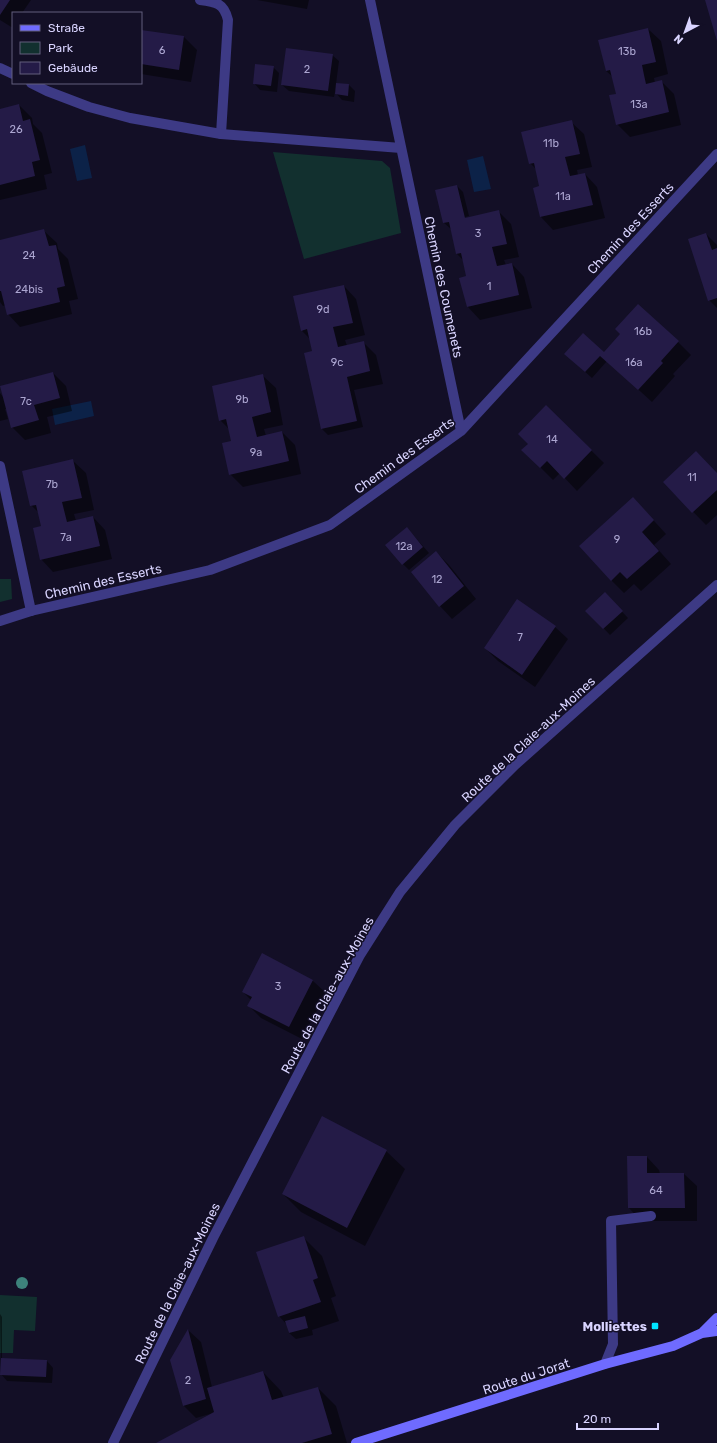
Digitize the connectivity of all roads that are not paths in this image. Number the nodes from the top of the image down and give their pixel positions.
1 (200, 0) edge
2 (370, 0) edge
3 (0, 68) edge
4 (12, 74) edge
5 (33, 84) edge
6 (221, 134) junction
7 (401, 148) junction
8 (717, 154) edge
9 (461, 431) junction
10 (0, 466) edge
11 (717, 585) edge
12 (31, 611) junction
13 (0, 621) edge
14 (651, 1216) dead end
15 (717, 1318) edge
16 (717, 1331) edge
17 (702, 1333) junction
18 (605, 1364) junction
19 (113, 1443) edge
20 (356, 1443) edge

1 - 6 street
2 - 7 street, Chemin des Coumenets
3 - 4 street
5 - 6 street
6 - 7 street
7 - 9 street, Chemin des Coumenets
8 - 9 street, Chemin des Esserts
9 - 12 street, Chemin des Esserts
10 - 12 street, Chemin des Esserts
11 - 19 street, Route de la Claie-aux-Moines
12 - 13 street, Chemin des Esserts
14 - 18 street
15 - 17 street, Route du Jorat
16 - 17 street, Route du Jorat
17 - 18 street, Route du Jorat
18 - 20 street, Route du Jorat

